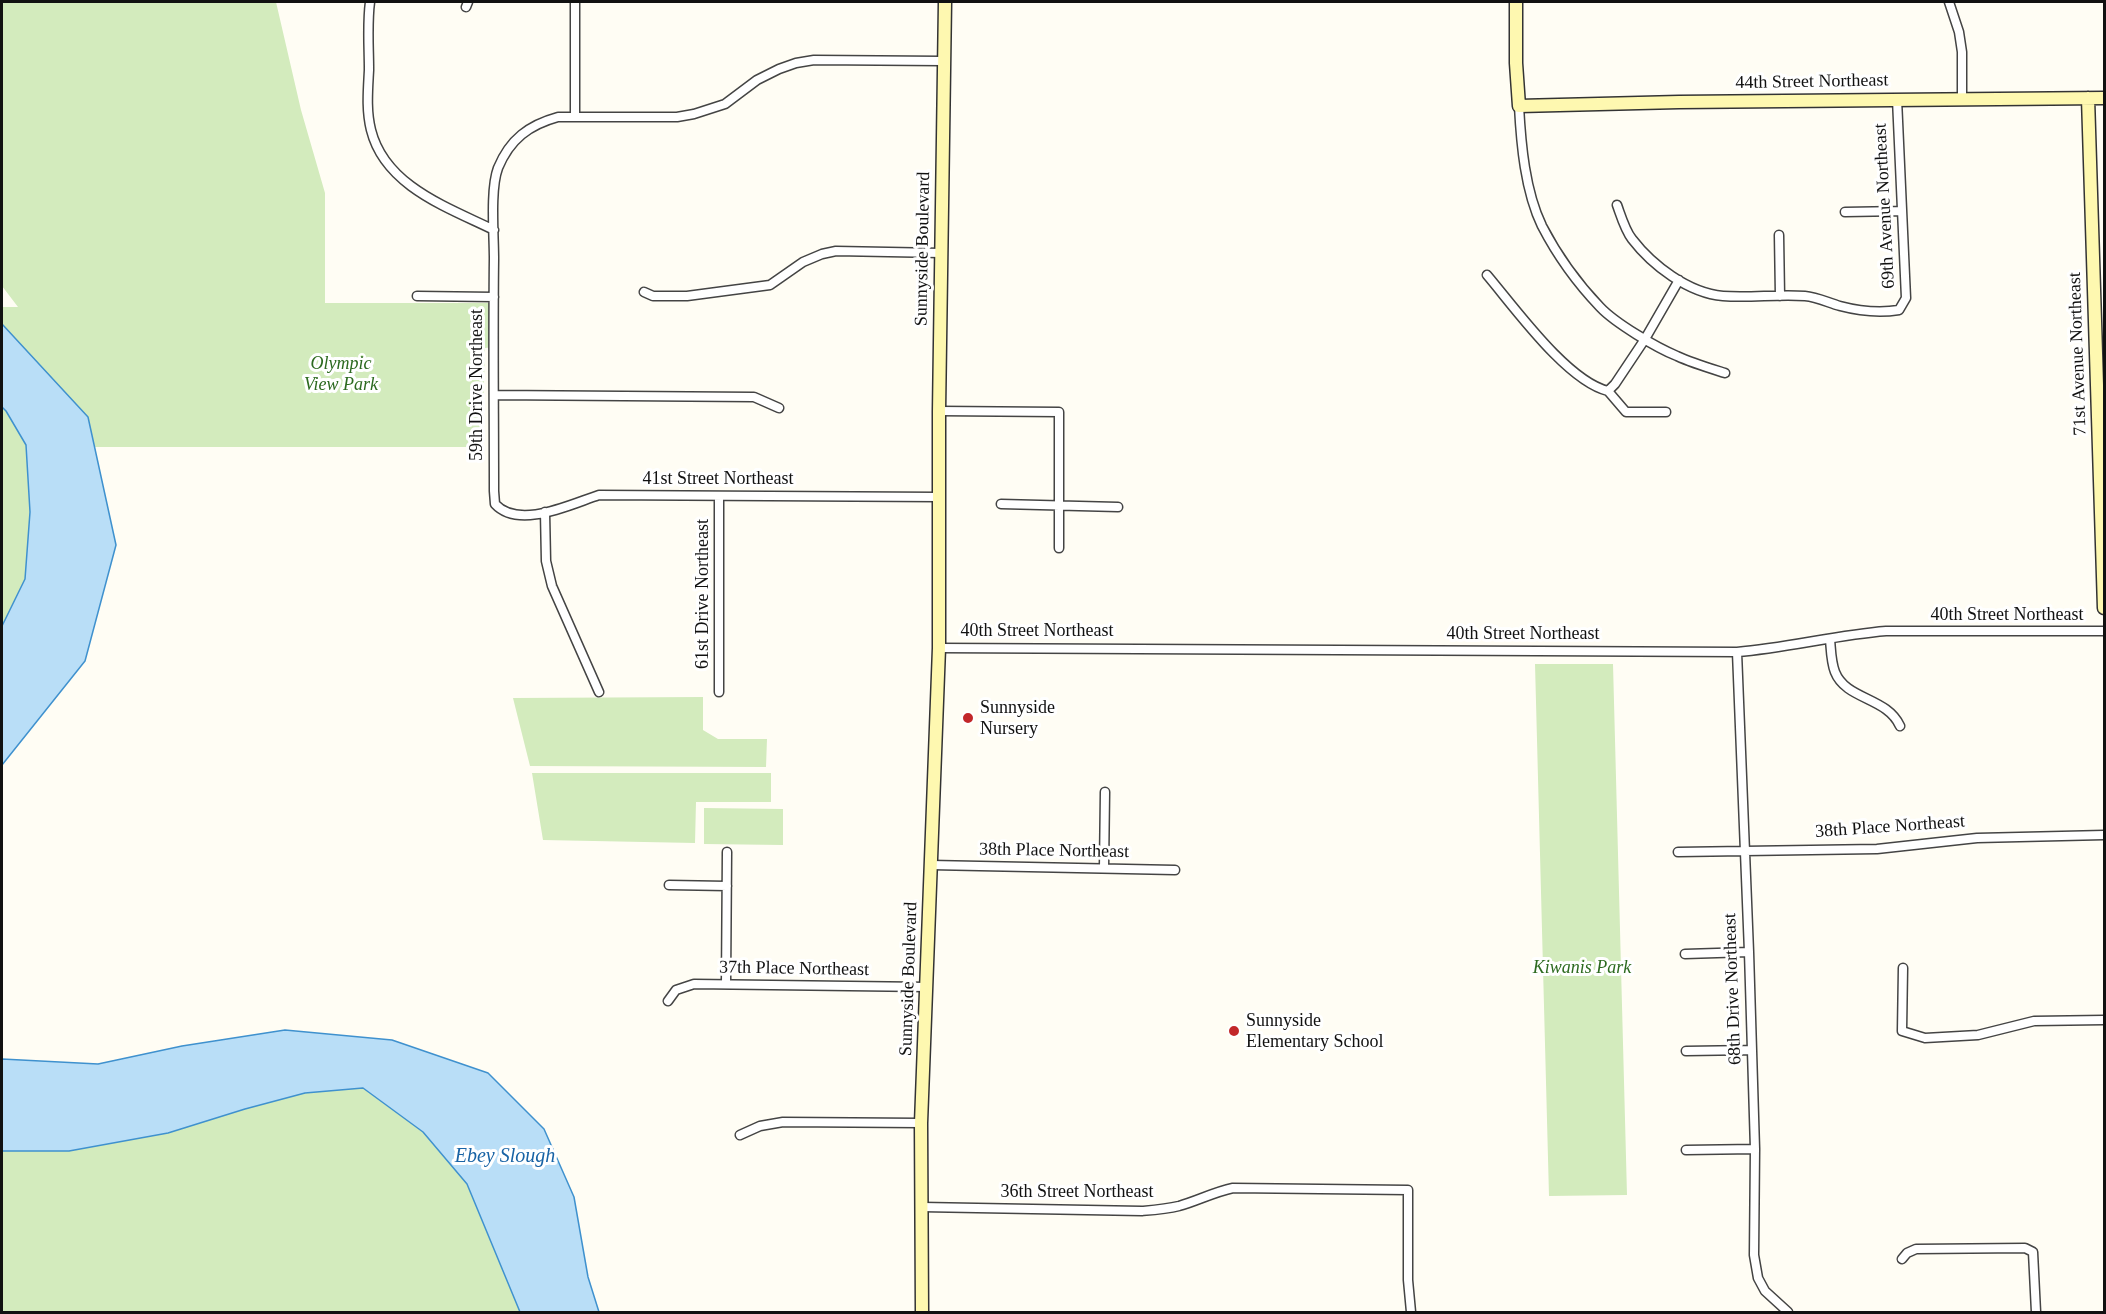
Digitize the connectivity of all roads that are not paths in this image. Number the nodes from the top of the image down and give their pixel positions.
1 (370, 2) edge
2 (575, 2) edge
3 (945, 2) edge
4 (1516, 2) edge
5 (1950, 2) edge
6 (943, 61) junction
7 (1962, 98) junction
8 (2088, 98) junction
9 (2104, 98) edge
10 (1897, 99) junction
11 (1520, 106) junction
12 (575, 117) junction
13 (1617, 205) dead end
14 (1902, 211) junction
15 (1845, 212) dead end
16 (494, 230) junction
17 (1779, 234) dead end
18 (941, 253) junction
19 (1487, 275) dead end
20 (1679, 280) junction
21 (644, 292) dead end
22 (417, 296) dead end
23 (1780, 296) junction
24 (494, 297) junction
25 (2100, 330) edge
26 (1645, 339) junction
27 (1725, 373) dead end
28 (1608, 391) junction
29 (494, 395) junction
30 (779, 408) dead end
31 (939, 411) junction
32 (1666, 412) dead end
33 (719, 496) junction
34 (939, 497) junction
35 (1001, 504) dead end
36 (1059, 506) junction
37 (1118, 507) dead end
38 (501, 511) joint
39 (545, 512) junction
40 (1059, 548) dead end
41 (2104, 608) edge
42 (2104, 632) edge
43 (1830, 639) junction
44 (939, 648) junction
45 (1737, 652) junction
46 (599, 692) dead end
47 (719, 692) dead end
48 (1900, 726) dead end
49 (1105, 792) dead end
50 (2104, 835) edge
51 (1745, 850) junction
52 (727, 852) dead end
53 (1678, 852) dead end
54 (932, 865) junction
55 (1104, 868) junction
56 (1175, 870) dead end
57 (669, 885) dead end
58 (727, 886) junction
59 (1749, 952) junction
60 (1685, 954) dead end
61 (1903, 968) dead end
62 (726, 984) junction
63 (927, 987) junction
64 (668, 1001) dead end
65 (2104, 1020) edge
66 (1752, 1050) junction
67 (1686, 1051) dead end
68 (921, 1123) junction
69 (740, 1135) dead end
70 (1755, 1149) junction
71 (1686, 1150) dead end
72 (922, 1207) junction
73 (1902, 1259) dead end
74 (923, 1312) edge
75 (1412, 1312) edge
76 (1788, 1312) edge
77 (2036, 1312) edge

1 - 16 street
2 - 12 street
3 - 6 street, Sunnyside Boulevard
4 - 11 street
5 - 7 street
6 - 12 street
6 - 18 street, Sunnyside Boulevard
7 - 8 street, 44th Street Northeast
7 - 10 street, 44th Street Northeast
8 - 9 street, 44th Street Northeast
8 - 25 street, 71st Avenue Northeast
10 - 11 street, 44th Street Northeast
10 - 14 street, 69th Avenue Northeast
11 - 26 street
12 - 16 street
13 - 20 street
14 - 15 street
14 - 23 street, 69th Avenue Northeast
16 - 24 street
17 - 23 street
18 - 21 street
18 - 31 street, Sunnyside Boulevard
19 - 28 street
20 - 23 street
20 - 26 street
22 - 24 street, 59th Drive Northeast
24 - 29 street, 59th Drive Northeast
25 - 41 street, 71st Avenue Northeast
26 - 27 street
26 - 28 street
28 - 32 street
29 - 30 street
29 - 38 street, 59th Drive Northeast
31 - 34 street, Sunnyside Boulevard
31 - 36 street
33 - 34 street, 41st Street Northeast
33 - 39 street, 41st Street Northeast
33 - 47 street, 61st Drive Northeast
34 - 44 street, Sunnyside Boulevard
35 - 36 street
36 - 37 street
36 - 40 street
38 - 39 street, 41st Street Northeast
39 - 46 street
42 - 43 street, 40th Street Northeast
43 - 45 street, 40th Street Northeast
43 - 48 street
44 - 45 street, 40th Street Northeast
44 - 54 street, Sunnyside Boulevard
45 - 51 street, 68th Drive Northeast
49 - 55 street
50 - 51 street, 38th Place Northeast
51 - 53 street, 38th Place Northeast
51 - 59 street, 68th Drive Northeast
52 - 58 street
54 - 55 street, 38th Place Northeast
54 - 63 street, Sunnyside Boulevard
55 - 56 street, 38th Place Northeast
57 - 58 street
58 - 62 street
59 - 60 street
59 - 66 street, 68th Drive Northeast
61 - 65 street
62 - 63 street, 37th Place Northeast
62 - 64 street, 37th Place Northeast
63 - 68 street, Sunnyside Boulevard
66 - 67 street
66 - 70 street, 68th Drive Northeast
68 - 69 street
68 - 72 street, Sunnyside Boulevard
70 - 71 street
70 - 76 street, 68th Drive Northeast
72 - 74 street, Sunnyside Boulevard
72 - 75 street, 36th Street Northeast
73 - 77 street

